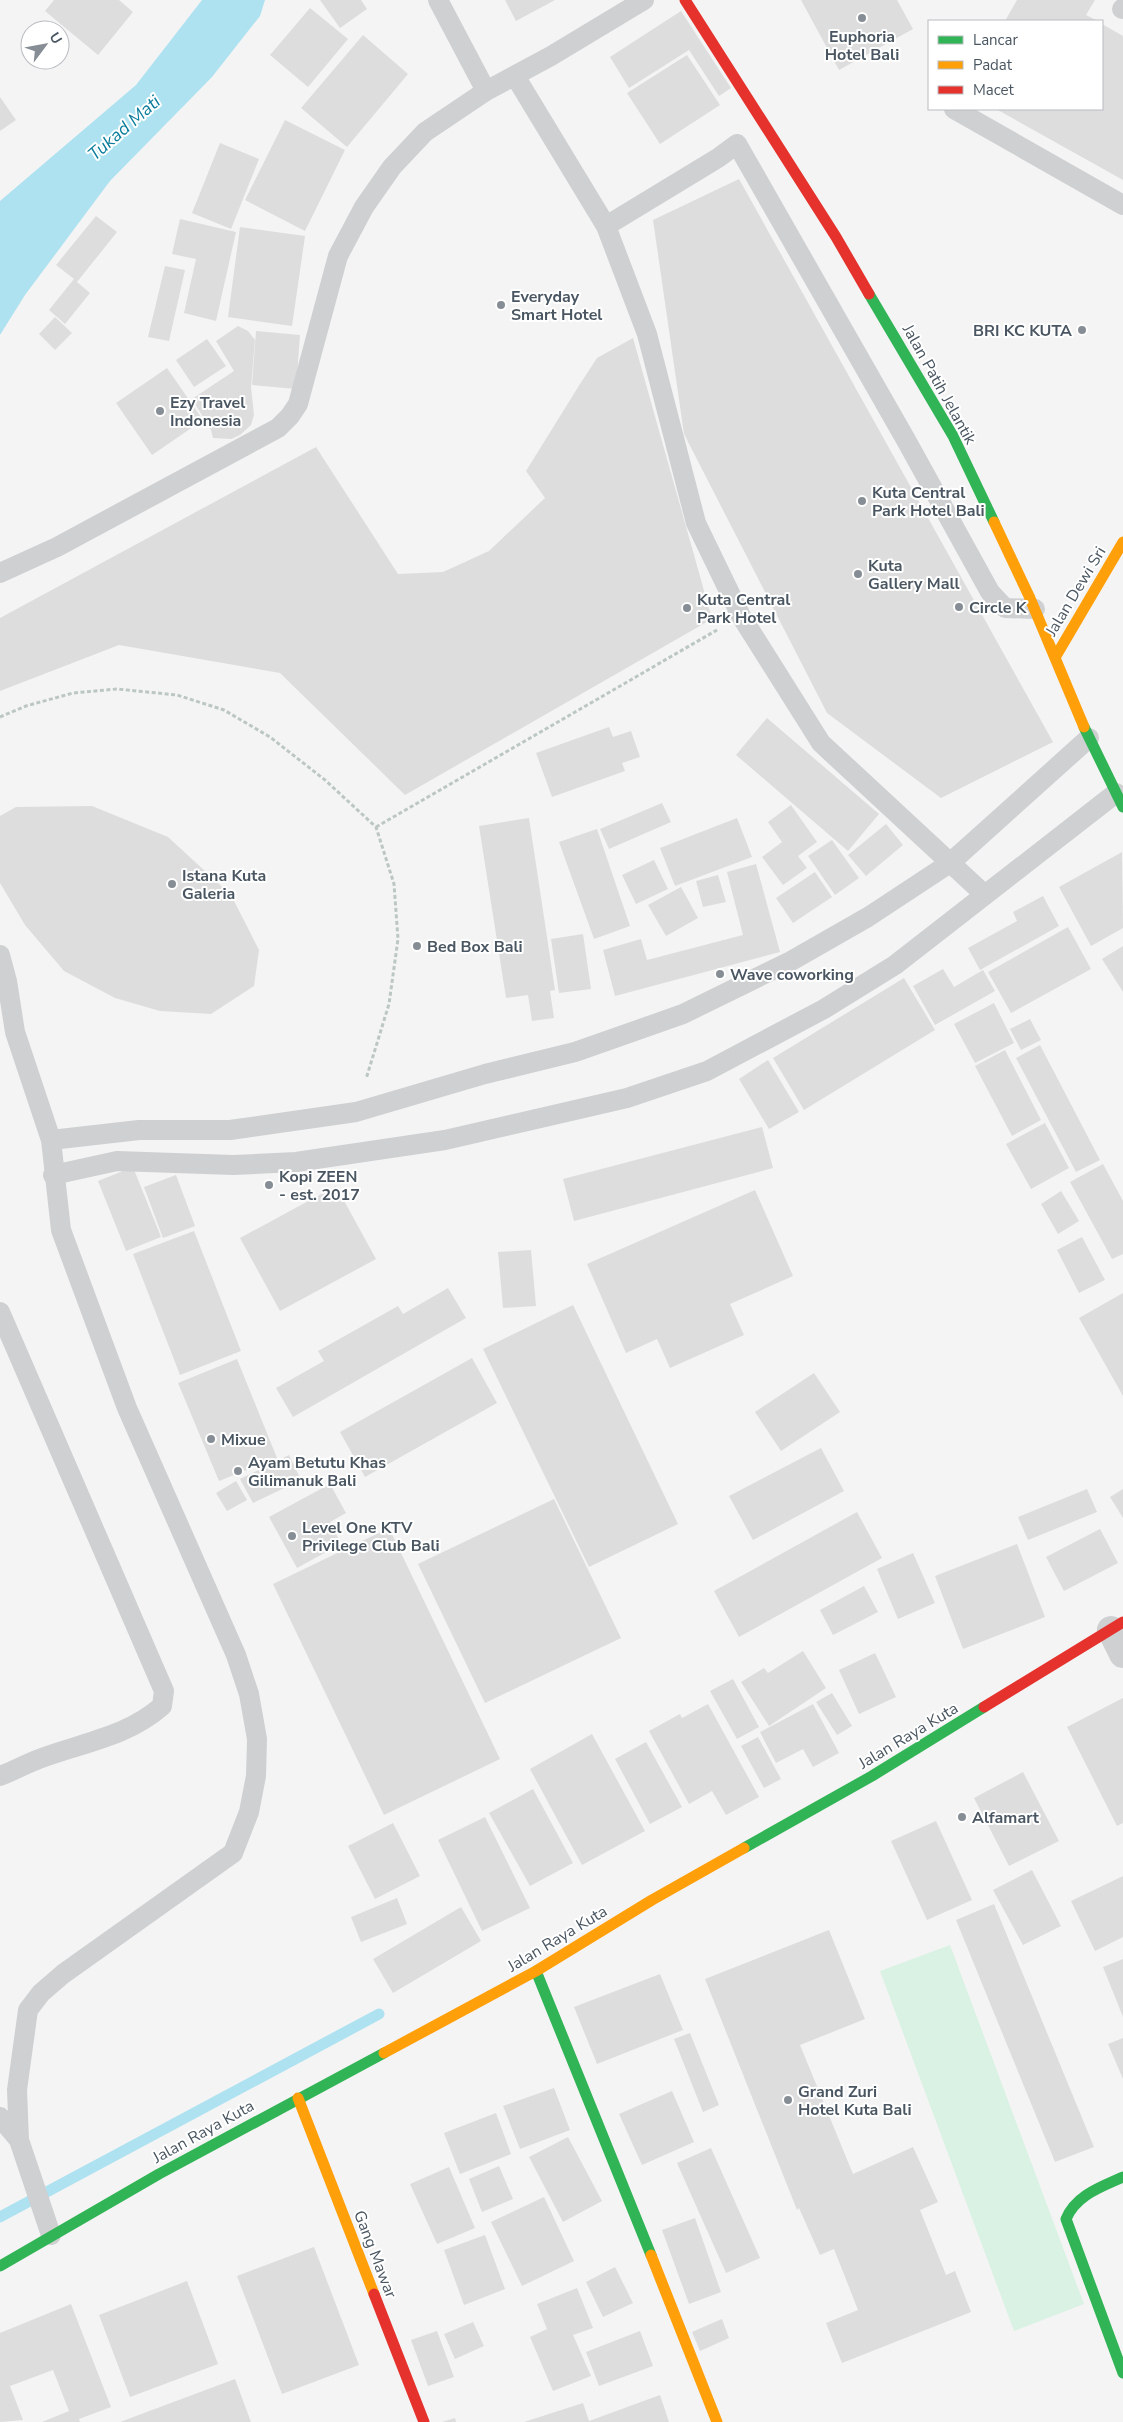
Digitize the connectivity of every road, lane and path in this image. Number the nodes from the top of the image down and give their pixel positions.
1 (438, 0) edge
2 (644, 0) edge
3 (685, 0) edge
4 (515, 76) junction
5 (486, 90) junction
6 (956, 110) edge
7 (1123, 205) edge
8 (606, 226) junction
9 (1123, 542) edge
10 (0, 573) edge
11 (1037, 604) junction
12 (1086, 605) junction
13 (1064, 614) dead end
14 (741, 616) junction
15 (1056, 656) junction
16 (0, 717) edge
17 (1090, 738) junction
18 (1119, 800) edge
19 (376, 828) junction
20 (950, 862) junction
21 (985, 896) junction
22 (0, 955) edge
23 (356, 1112) junction
24 (51, 1140) junction
25 (54, 1175) junction
26 (0, 1312) edge
27 (1117, 1626) edge
28 (1123, 1654) edge
29 (0, 1776) edge
30 (536, 1971) junction
31 (298, 2098) junction
32 (0, 2117) edge
33 (0, 2135) edge
34 (19, 2140) junction
35 (1123, 2176) edge
36 (51, 2235) junction
37 (0, 2266) edge
38 (1123, 2373) edge
39 (424, 2422) edge
40 (717, 2422) edge

1 - 5 lane
2 - 4 lane
3 - 11 street, Jalan Patih Jelantik
4 - 5 lane
4 - 8 lane
5 - 10 lane
6 - 7 lane
8 - 11 lane
8 - 14 lane
9 - 12 street, Jalan Dewi Sri
11 - 15 street, Jalan Patih Jelantik
12 - 13 street
12 - 15 street, Jalan Dewi Sri
14 - 19 path
14 - 20 lane
15 - 17 street, Jalan Patih Jelantik
16 - 19 path
17 - 18 street, Jalan Patih Jelantik
17 - 20 lane
18 - 21 lane
19 - 23 path
20 - 21 lane
20 - 23 lane
21 - 25 lane
22 - 24 lane
23 - 24 lane
24 - 25 lane
25 - 34 lane
26 - 29 lane
27 - 28 street
27 - 30 street, Jalan Raya Kuta
30 - 31 street, Jalan Raya Kuta
30 - 40 street
31 - 36 street, Jalan Raya Kuta
31 - 39 street, Gang Mawar
32 - 34 lane
33 - 34 lane
34 - 36 lane
35 - 38 street
36 - 37 street, Jalan Raya Kuta

